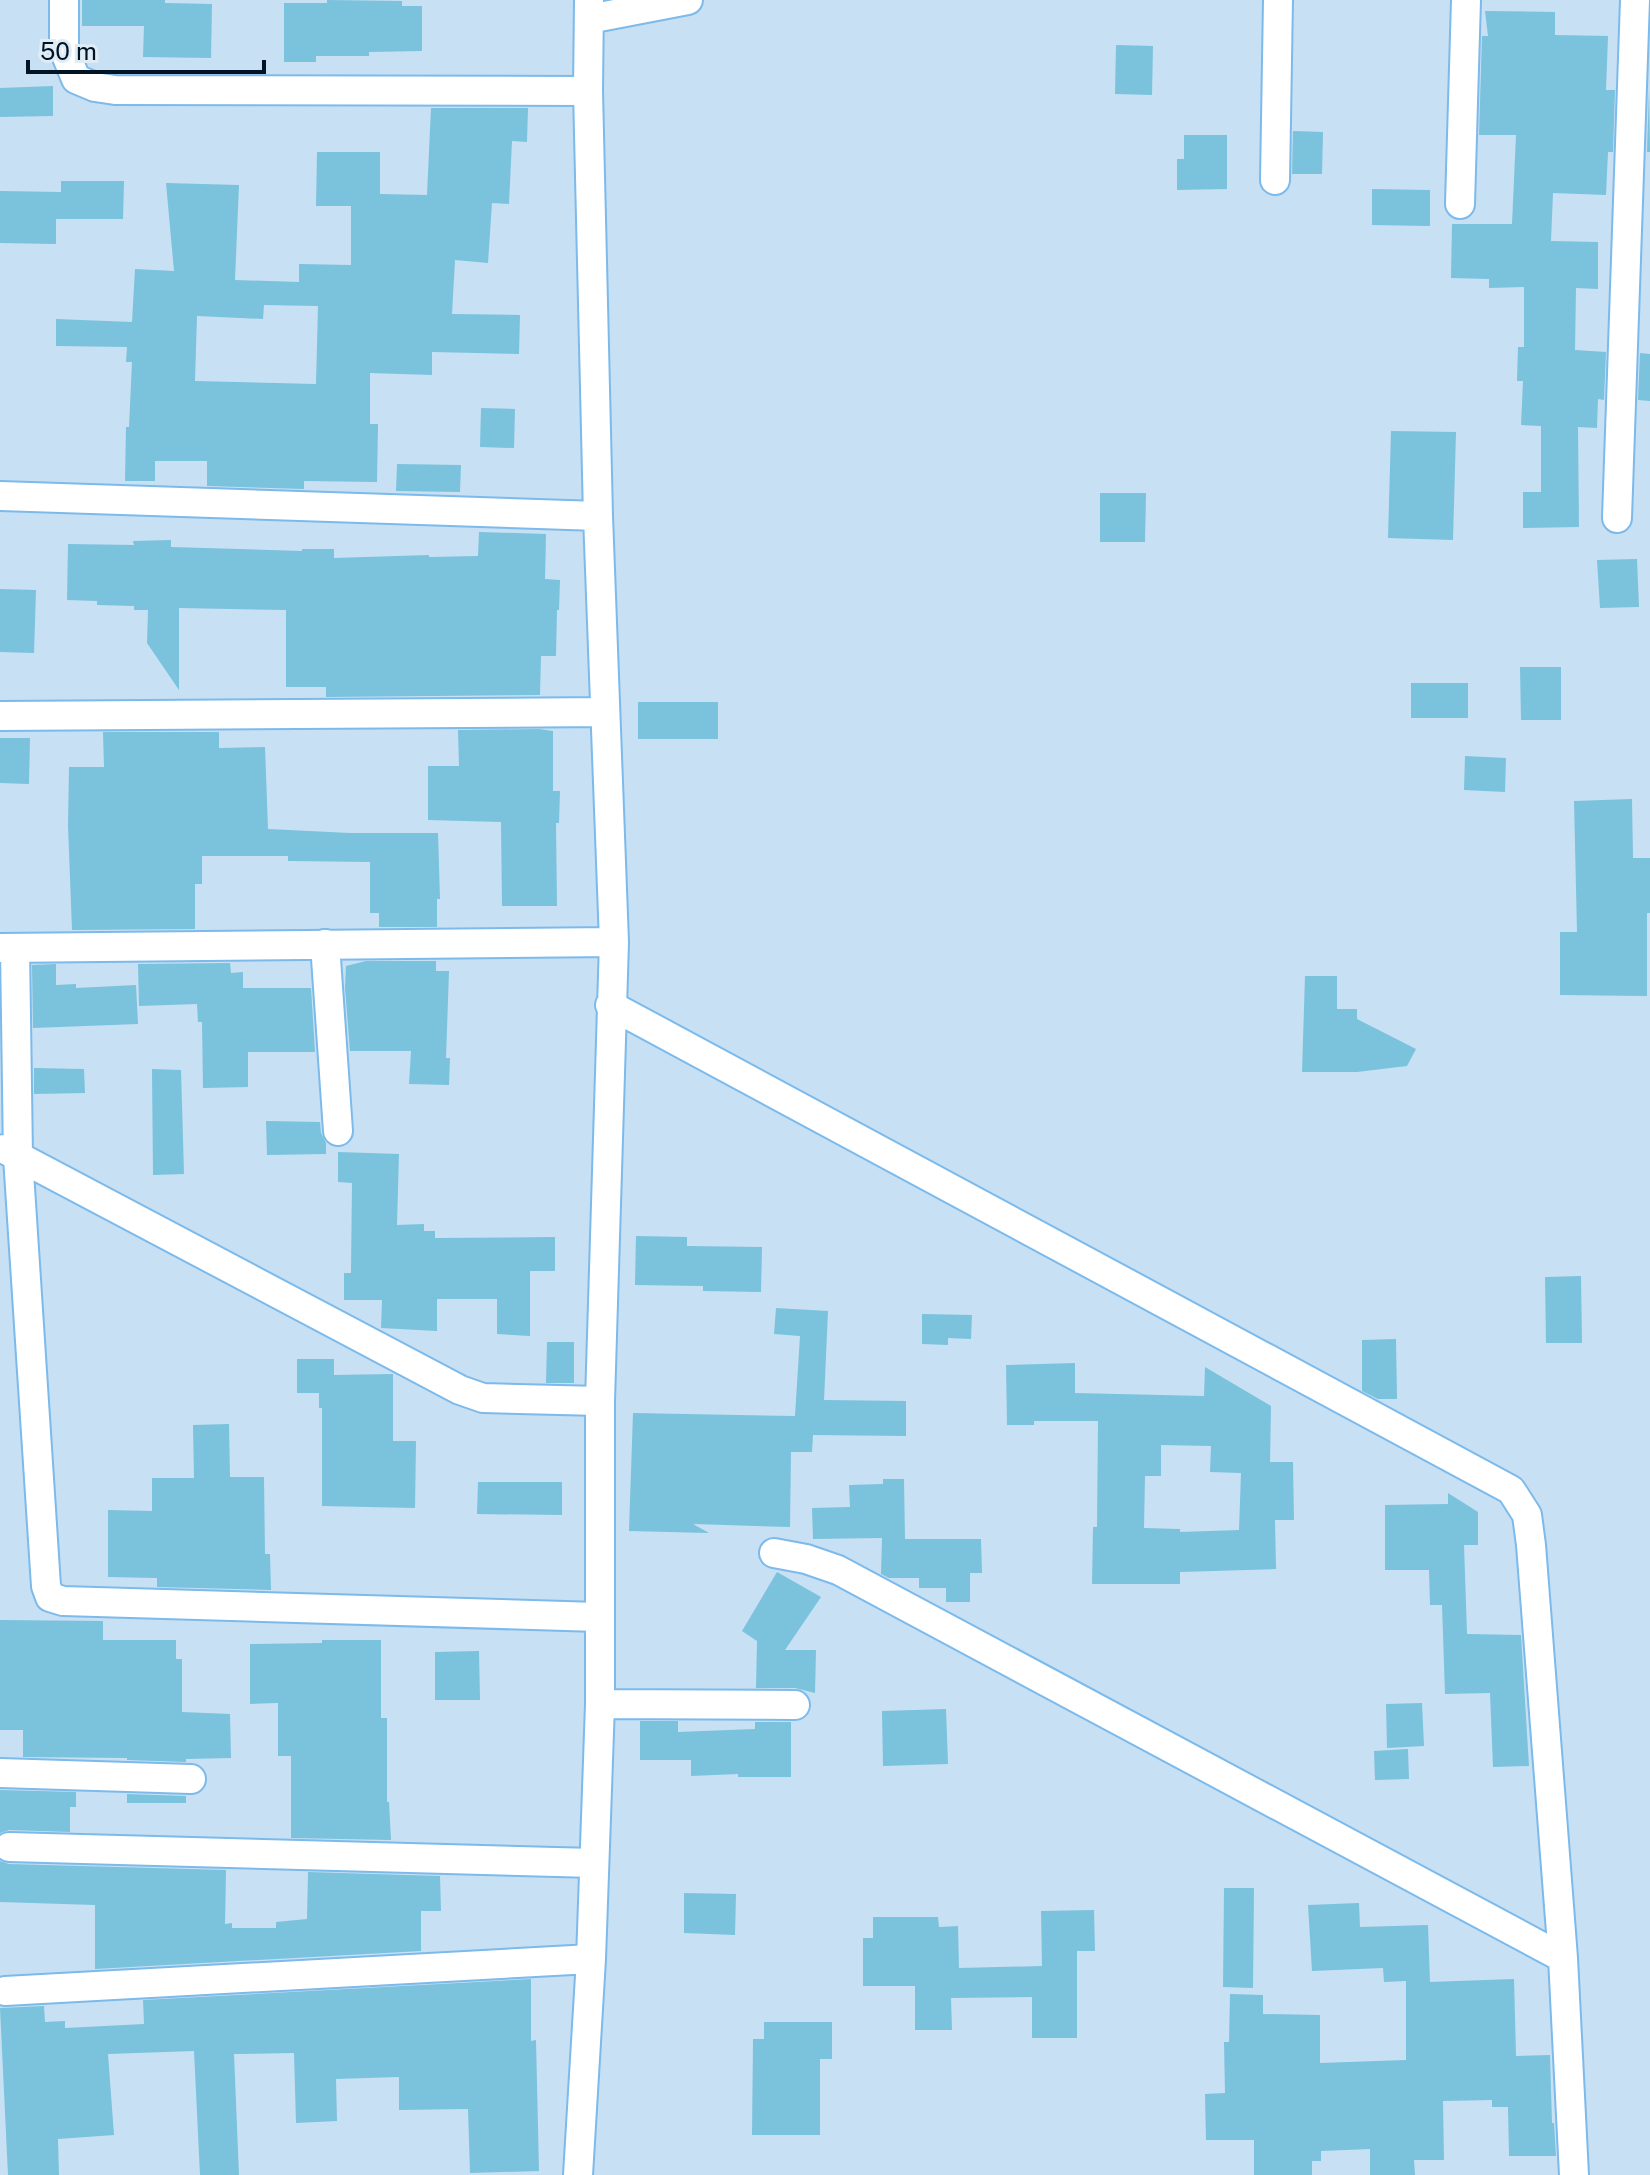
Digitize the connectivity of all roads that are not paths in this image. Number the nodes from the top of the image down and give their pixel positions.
1 (64, 0) edge
2 (688, 0) edge
3 (1278, 0) edge
4 (1466, 0) edge
5 (1635, 0) edge
6 (589, 9) edge
7 (588, 91) junction
8 (1275, 180) dead end
9 (1460, 204) dead end
10 (0, 496) edge
11 (598, 516) junction
12 (1617, 518) dead end
13 (605, 712) junction
14 (0, 716) edge
15 (614, 942) junction
16 (325, 944) junction
17 (8, 948) edge
18 (610, 1005) junction
19 (338, 1131) dead end
20 (9, 1152) edge
21 (600, 1401) junction
22 (774, 1553) dead end
23 (598, 1617) junction
24 (600, 1704) junction
25 (795, 1705) dead end
26 (0, 1773) edge
27 (191, 1779) dead end
28 (9, 1847) dead end
29 (594, 1863) junction
30 (1563, 1958) junction
31 (591, 1959) junction
32 (5, 1991) dead end
33 (578, 2175) edge
34 (1574, 2175) edge

1 - 7 street
2 - 6 street
3 - 8 street
4 - 9 street
5 - 12 street
6 - 7 street
7 - 11 street
10 - 11 street
11 - 13 street
13 - 14 street
13 - 15 street
15 - 16 street
15 - 18 street
16 - 17 street
16 - 19 street
17 - 20 street
18 - 21 street
18 - 30 street
20 - 21 street
20 - 23 street
21 - 23 street
22 - 30 street
23 - 24 street
24 - 25 street
24 - 29 street
26 - 27 street
28 - 29 street
29 - 31 street
30 - 34 street
31 - 32 street
31 - 33 street

